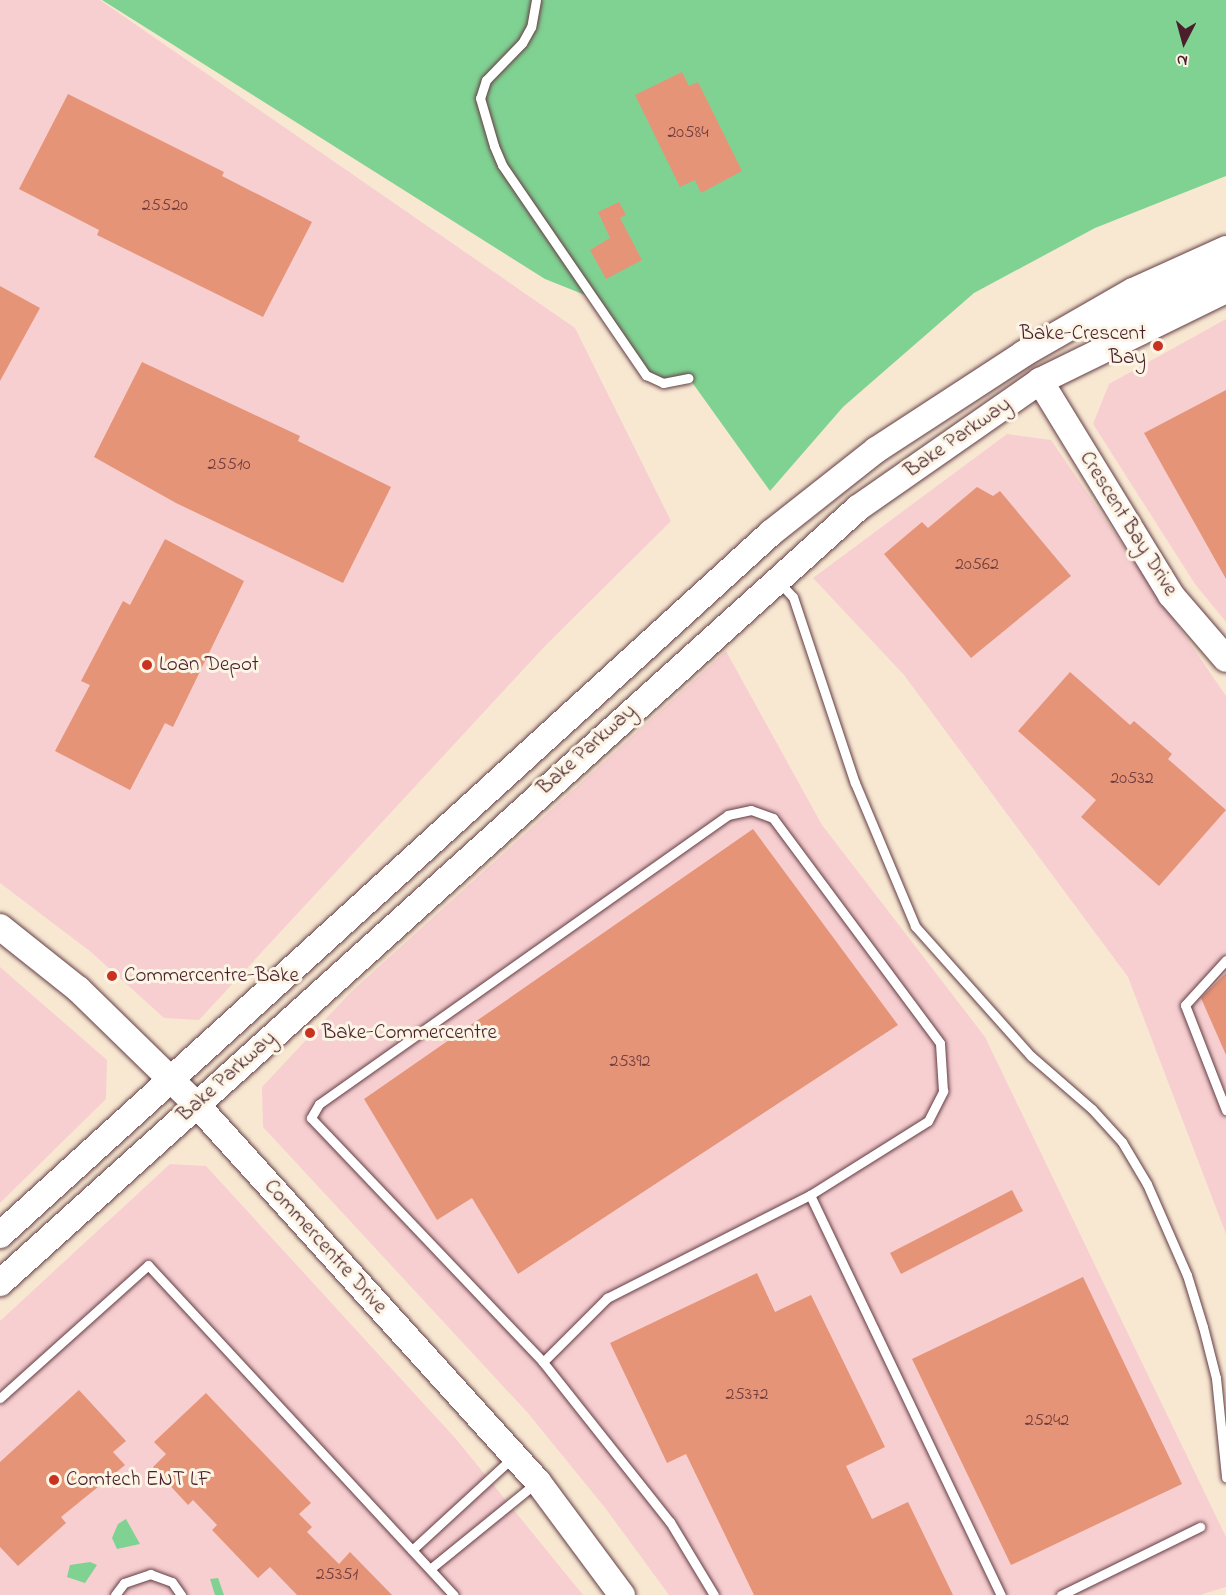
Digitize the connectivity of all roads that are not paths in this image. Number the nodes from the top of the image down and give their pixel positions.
1 (536, 0) edge
2 (1226, 249) edge
3 (1226, 270) edge
4 (1226, 290) edge
5 (689, 378) dead end
6 (1040, 381) junction
7 (776, 579) junction
8 (1226, 659) edge
9 (0, 927) edge
10 (1226, 960) edge
11 (171, 1079) junction
12 (197, 1105) junction
13 (1226, 1110) edge
14 (810, 1195) junction
15 (0, 1235) edge
16 (0, 1283) edge
17 (543, 1362) junction
18 (0, 1398) edge
19 (515, 1456) junction
20 (1226, 1477) edge
21 (538, 1482) junction
22 (1200, 1527) dead end
23 (412, 1550) junction
24 (430, 1569) junction
25 (115, 1595) edge
26 (181, 1595) edge
27 (454, 1595) edge
28 (622, 1595) edge
29 (714, 1595) edge
30 (1001, 1595) edge
31 (1060, 1595) edge

1 - 5 lane
2 - 11 main road, Bake Parkway
3 - 6 main road
4 - 6 main road, Bake Parkway
6 - 7 main road, Bake Parkway
6 - 8 main road, Crescent Bay Drive
7 - 12 main road, Bake Parkway
7 - 20 lane
9 - 11 main road, Commercentre Drive
10 - 13 lane
11 - 12 main road, Commercentre Drive
11 - 15 main road, Bake Parkway
12 - 16 main road, Bake Parkway
12 - 19 main road, Commercentre Drive
14 - 17 lane
14 - 17 lane
14 - 30 lane
17 - 29 lane
18 - 23 lane
19 - 21 main road, Commercentre Drive
19 - 23 lane
21 - 24 lane
21 - 28 main road, Commercentre Drive
22 - 31 lane
23 - 24 lane
24 - 27 lane
25 - 26 lane

